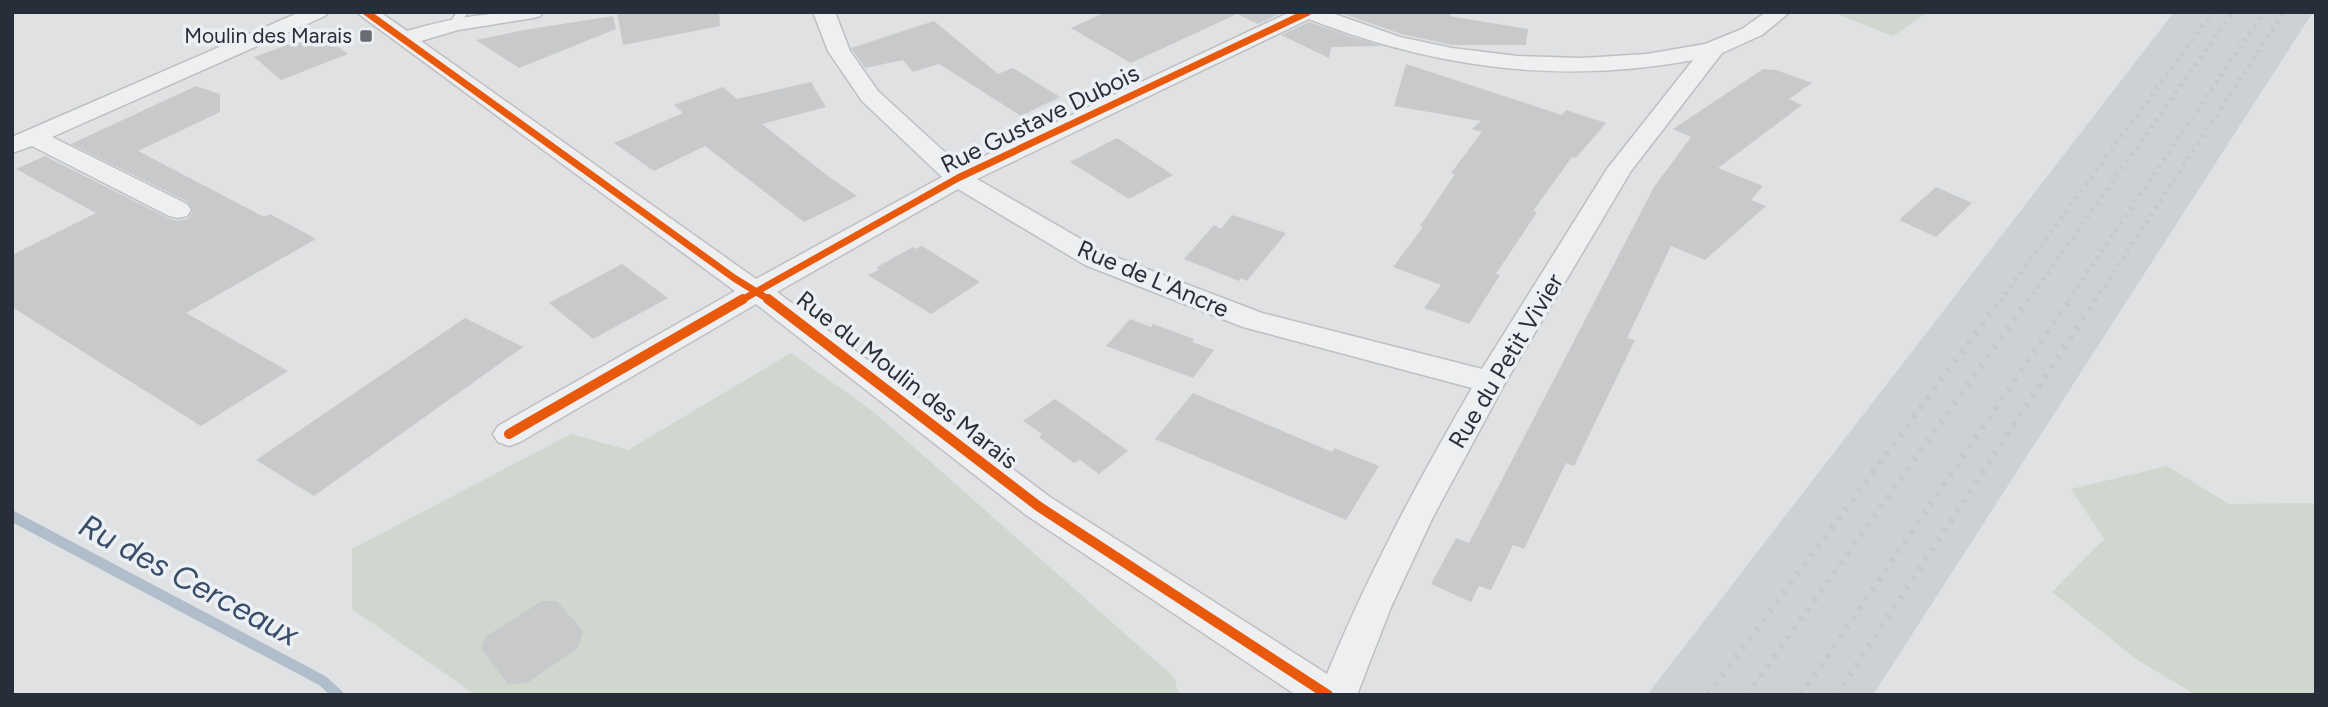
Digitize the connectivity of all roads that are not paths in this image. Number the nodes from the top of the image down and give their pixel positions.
1 (318, 12) edge
2 (366, 12) edge
3 (533, 12) edge
4 (824, 12) edge
5 (1308, 12) edge
6 (1780, 12) edge
7 (459, 18) edge
8 (404, 39) junction
9 (1713, 50) junction
10 (22, 141) edge
11 (958, 178) junction
12 (178, 210) dead end
13 (757, 292) junction
14 (1490, 382) junction
15 (509, 434) dead end
16 (1328, 695) edge
17 (1338, 695) edge

1 - 10 street
2 - 8 street, Rue du Moulin des Marais
3 - 7 street
4 - 11 street, Rue de L'Ancre
5 - 9 street
5 - 11 street, Rue Gustave Dubois
6 - 9 street
7 - 8 street
8 - 13 street, Rue du Moulin des Marais
9 - 14 street, Rue du Petit Vivier
10 - 12 street
11 - 13 street, Rue Gustave Dubois
11 - 14 street, Rue de L'Ancre
13 - 15 street, Rue Gustave Dubois
13 - 16 street, Rue du Moulin des Marais
14 - 17 street, Rue du Petit Vivier

